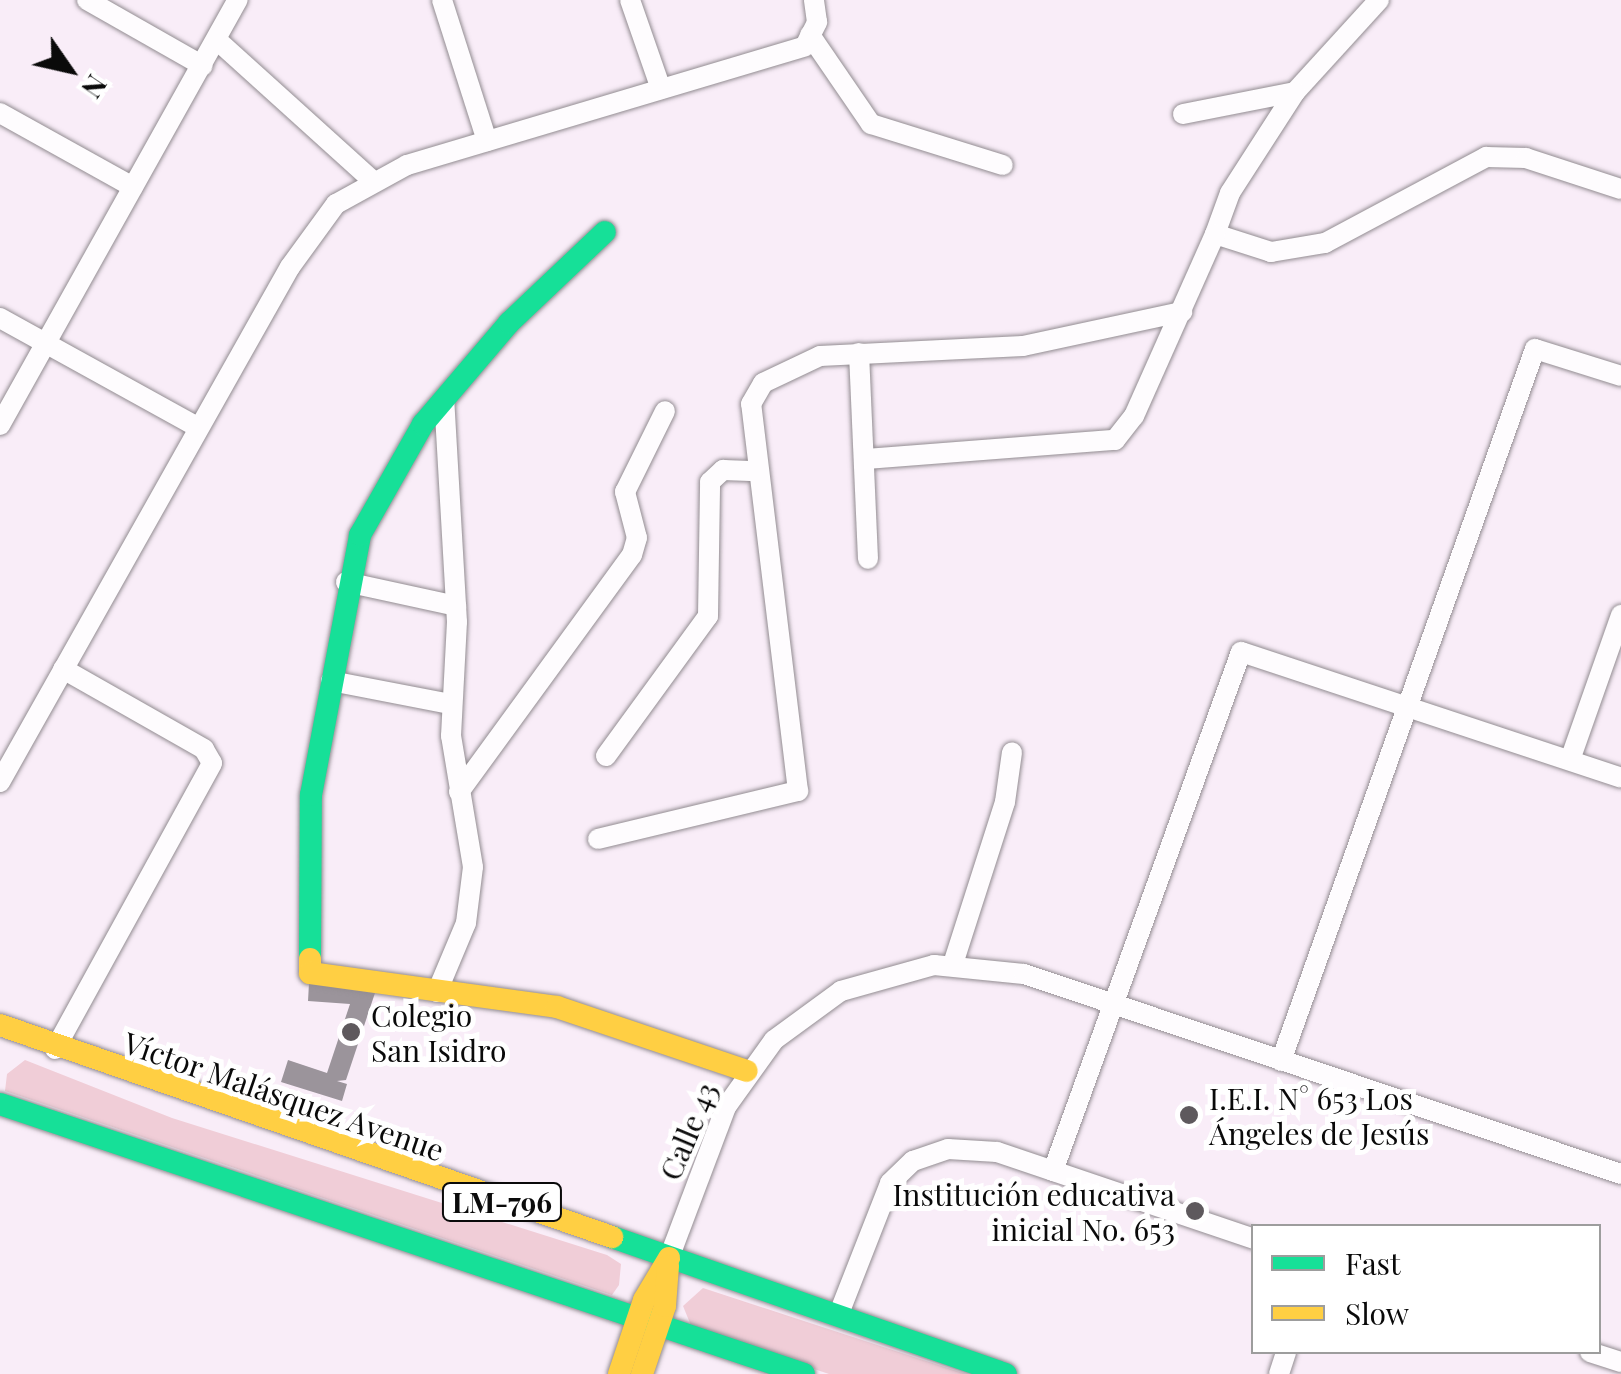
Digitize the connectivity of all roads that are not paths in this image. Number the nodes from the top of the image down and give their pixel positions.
1 (87, 0) edge
2 (238, 0) edge
3 (442, 0) edge
4 (630, 0) edge
5 (814, 0) edge
6 (1379, 0) edge
7 (810, 35) junction
8 (217, 40) junction
9 (203, 66) junction
10 (661, 90) junction
11 (1296, 92) junction
12 (0, 114) edge
13 (1183, 114) dead end
14 (487, 141) junction
15 (1003, 165) dead end
16 (372, 180) junction
17 (133, 188) junction
18 (1621, 189) edge
19 (605, 232) dead end
20 (1214, 234) junction
21 (1182, 312) junction
22 (0, 318) edge
23 (46, 344) junction
24 (859, 353) junction
25 (1621, 376) edge
26 (444, 399) junction
27 (665, 411) dead end
28 (0, 425) edge
29 (199, 428) junction
30 (866, 459) junction
31 (758, 471) junction
32 (868, 559) dead end
33 (346, 582) junction
34 (456, 606) junction
35 (1621, 616) edge
36 (64, 669) junction
37 (331, 681) junction
38 (1410, 702) junction
39 (451, 704) junction
40 (1012, 752) dead end
41 (606, 756) dead end
42 (1570, 760) junction
43 (1621, 778) edge
44 (0, 782) edge
45 (459, 792) junction
46 (598, 839) dead end
47 (953, 964) junction
48 (437, 992) junction
49 (1114, 1003) junction
50 (0, 1025) edge
51 (56, 1050) junction
52 (1281, 1060) junction
53 (748, 1071) junction
54 (0, 1104) edge
55 (1053, 1171) junction
56 (1621, 1174) edge
57 (1251, 1238) edge
58 (669, 1258) junction
59 (838, 1316) junction
60 (648, 1321) junction
61 (1596, 1354) edge
62 (1621, 1362) edge
63 (619, 1374) edge
64 (642, 1374) edge
65 (804, 1374) edge
66 (1006, 1374) edge

1 - 9 street
2 - 8 street
3 - 14 street
4 - 10 street
5 - 7 street
6 - 11 street
7 - 10 street
7 - 15 street
8 - 9 street
8 - 16 street
9 - 17 street
10 - 14 street
11 - 13 street
11 - 20 street
12 - 17 street
14 - 16 street
16 - 29 street
17 - 23 street
18 - 20 street
19 - 26 main road
20 - 21 street
21 - 24 street
21 - 30 street
22 - 23 street
23 - 28 street
23 - 29 street
24 - 30 street
24 - 31 street
25 - 38 street
26 - 33 main road
26 - 34 street
27 - 45 street
29 - 36 street
30 - 32 street
31 - 41 street
31 - 46 street
33 - 34 street
33 - 37 main road
34 - 39 street
35 - 42 street
36 - 44 street
36 - 51 street
37 - 39 street
37 - 48 main road
38 - 42 street
38 - 49 street
38 - 52 street
39 - 45 street
40 - 47 street
42 - 43 street
45 - 48 street
47 - 49 street, Calle 43
47 - 53 street, Calle 43
48 - 53 main road
49 - 52 street, Calle 43
49 - 55 street
50 - 51 main road, Víctor Malásquez Avenue / LM-796
51 - 58 main road, Víctor Malásquez Avenue / LM-796
52 - 56 street, Calle 43
53 - 58 street, Calle 43
54 - 60 main road, LM-796
55 - 57 street
55 - 59 street
58 - 59 main road, Víctor Malásquez Avenue / LM-796
58 - 60 main road
59 - 66 main road, Víctor Malásquez Avenue / LM-796
60 - 63 main road
60 - 64 main road
60 - 65 main road, LM-796
61 - 62 street

